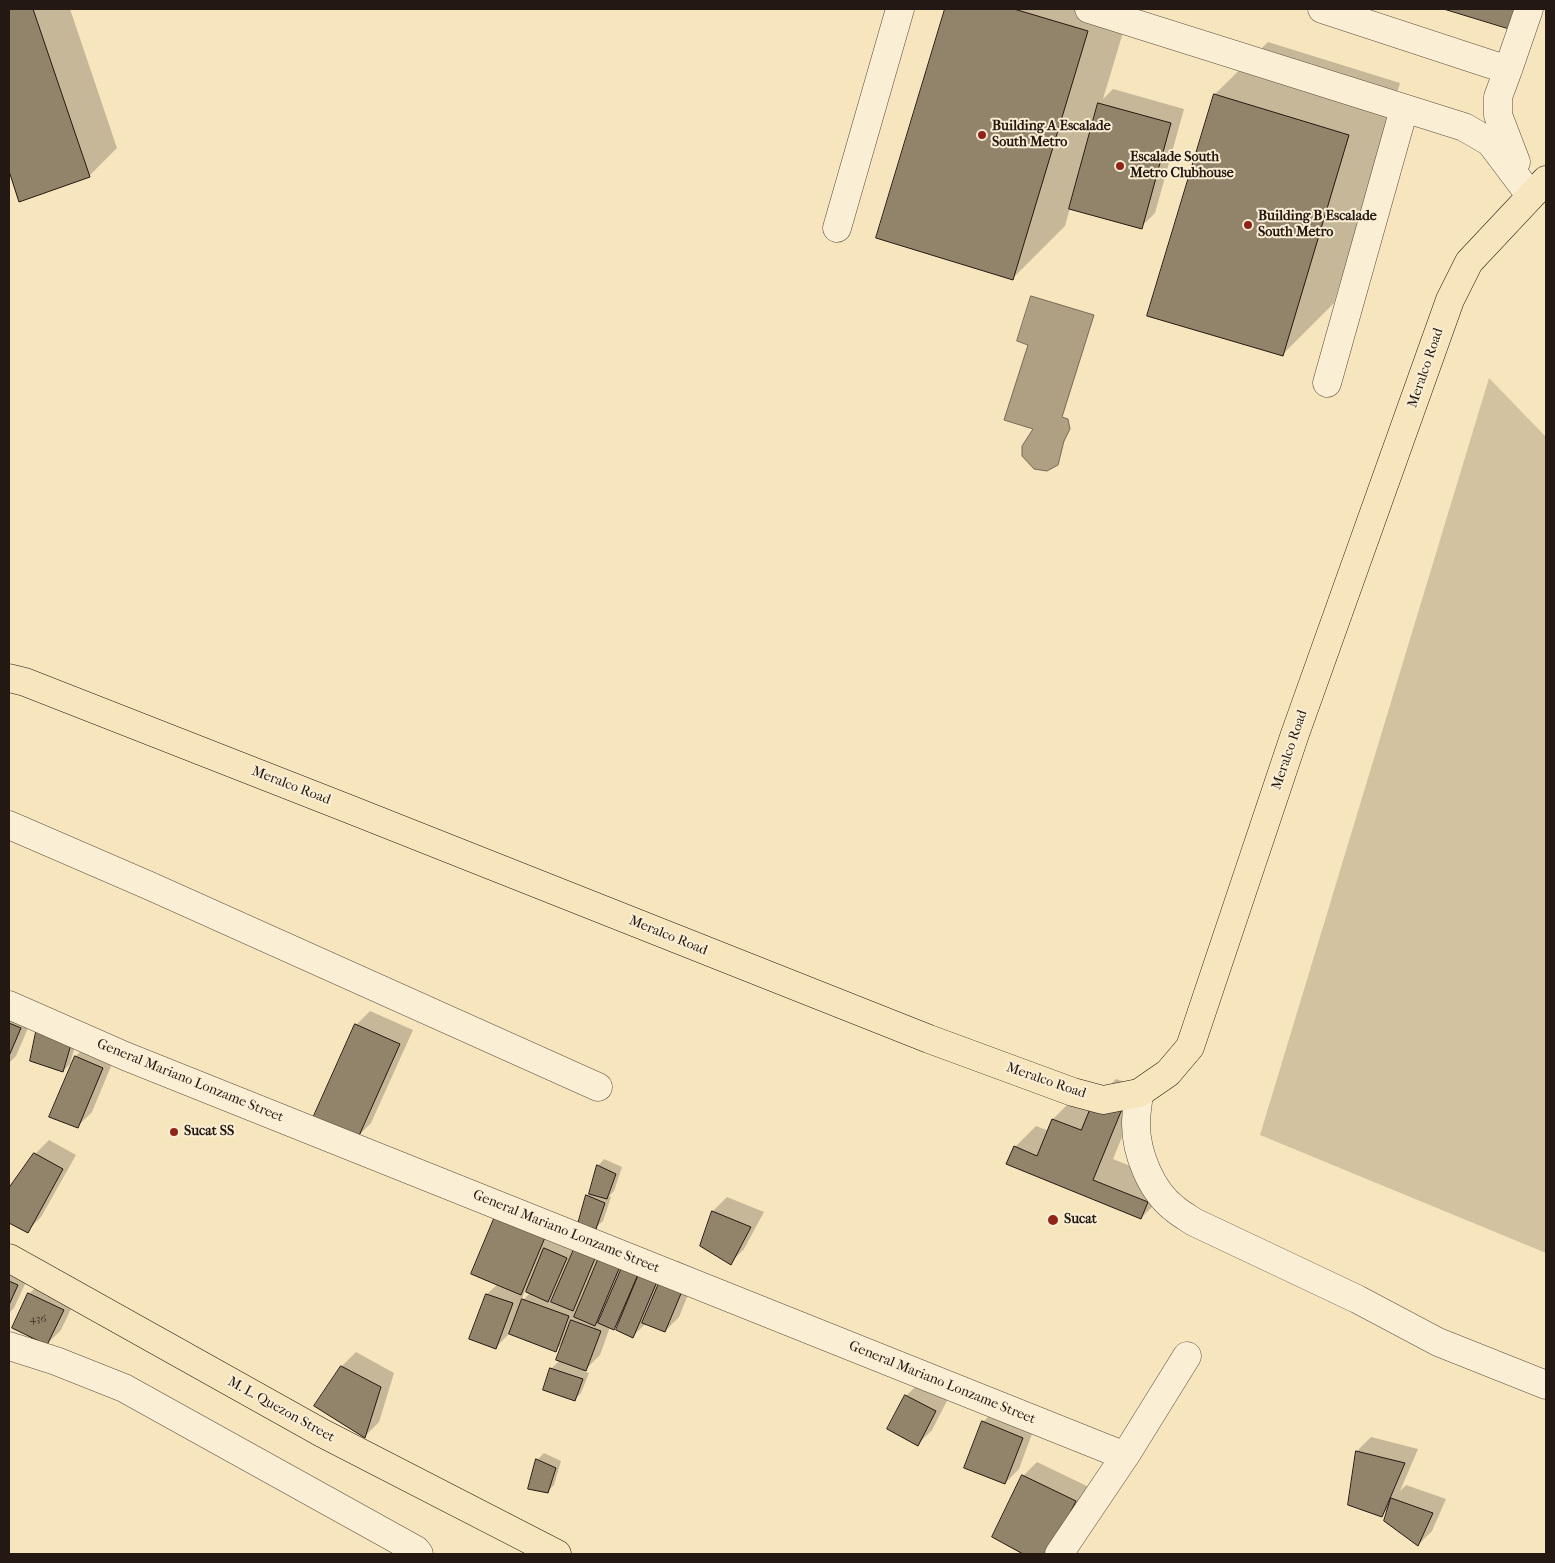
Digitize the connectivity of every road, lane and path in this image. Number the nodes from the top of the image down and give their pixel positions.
1 (900, 9) edge
2 (1089, 9) edge
3 (1322, 9) edge
4 (1529, 9) edge
5 (1508, 70) junction
6 (1404, 108) junction
7 (1538, 188) edge
8 (837, 228) dead end
9 (1327, 383) dead end
10 (9, 678) edge
11 (9, 825) edge
12 (9, 1005) edge
13 (598, 1087) dead end
14 (1139, 1093) junction
15 (9, 1258) edge
16 (9, 1346) edge
17 (1187, 1356) dead end
18 (1546, 1386) edge
19 (1125, 1456) junction
20 (419, 1554) edge
21 (557, 1554) edge
22 (1059, 1554) edge

1 - 8 street
2 - 6 street
3 - 5 street
4 - 5 street
5 - 7 street
6 - 7 street
6 - 9 street
7 - 14 main road, Meralco Road
10 - 14 main road, Meralco Road
11 - 13 street
12 - 19 street, General Mariano Lonzame Street
14 - 18 street
15 - 21 main road, M. L. Quezon Street
16 - 20 street
17 - 19 street
19 - 22 street

